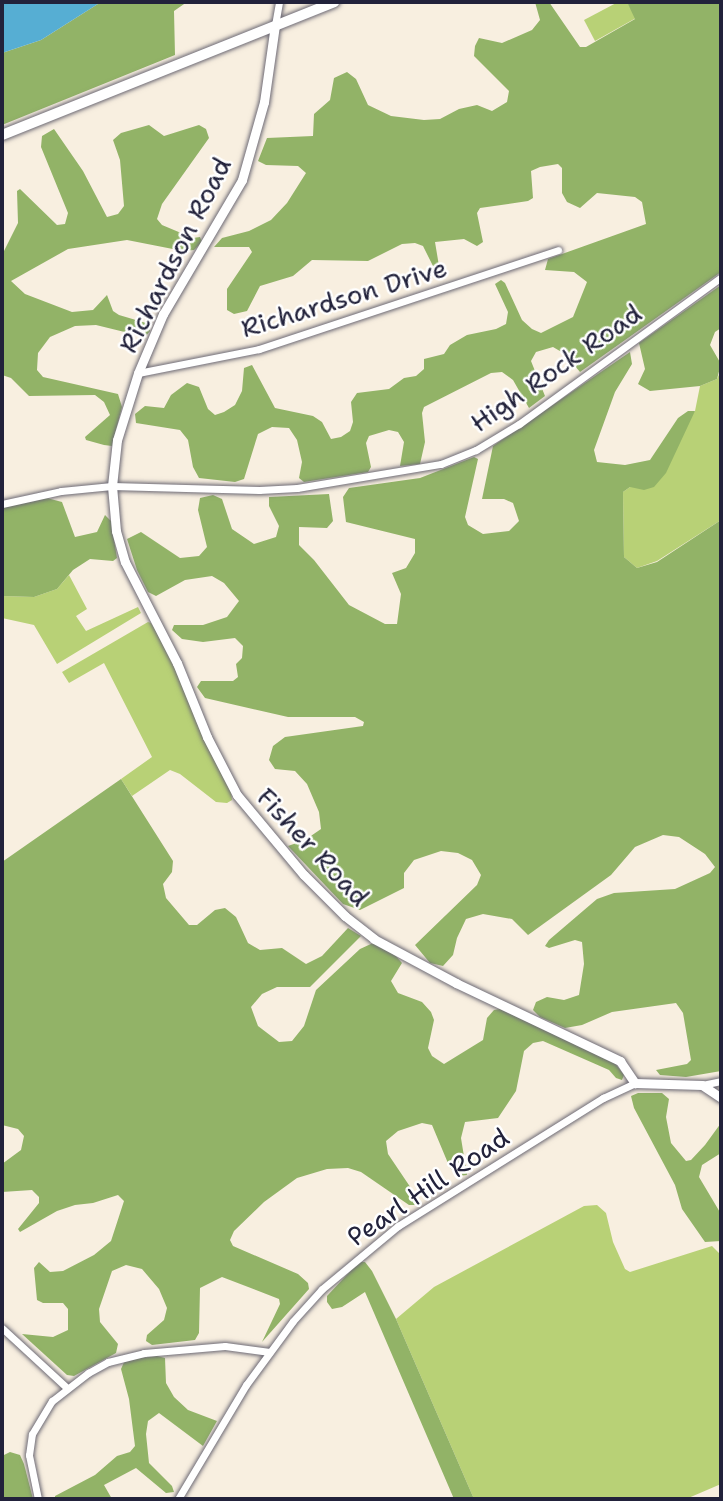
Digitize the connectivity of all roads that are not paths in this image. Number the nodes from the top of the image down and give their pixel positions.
1 (279, 2) edge
2 (334, 2) edge
3 (275, 25) junction
4 (2, 135) edge
5 (558, 250) dead end
6 (721, 277) edge
7 (138, 373) junction
8 (112, 486) junction
9 (2, 504) edge
10 (721, 1081) edge
11 (635, 1083) junction
12 (702, 1085) junction
13 (721, 1098) edge
14 (2, 1328) edge
15 (270, 1352) junction
16 (67, 1388) junction
17 (38, 1499) edge
18 (178, 1499) edge

1 - 3 street, Richardson Road
2 - 3 main road
3 - 4 main road
3 - 7 street, Richardson Road
5 - 7 street, Richardson Drive
6 - 8 street, High Rock Road
7 - 8 street, Richardson Road
8 - 9 street
8 - 11 street, Fisher Road
10 - 12 street, Pearl Hill Road
11 - 12 street, Pearl Hill Road
11 - 15 street, Pearl Hill Road
12 - 13 street
14 - 16 street
15 - 16 street
15 - 18 street, Pearl Hill Road
16 - 17 street

